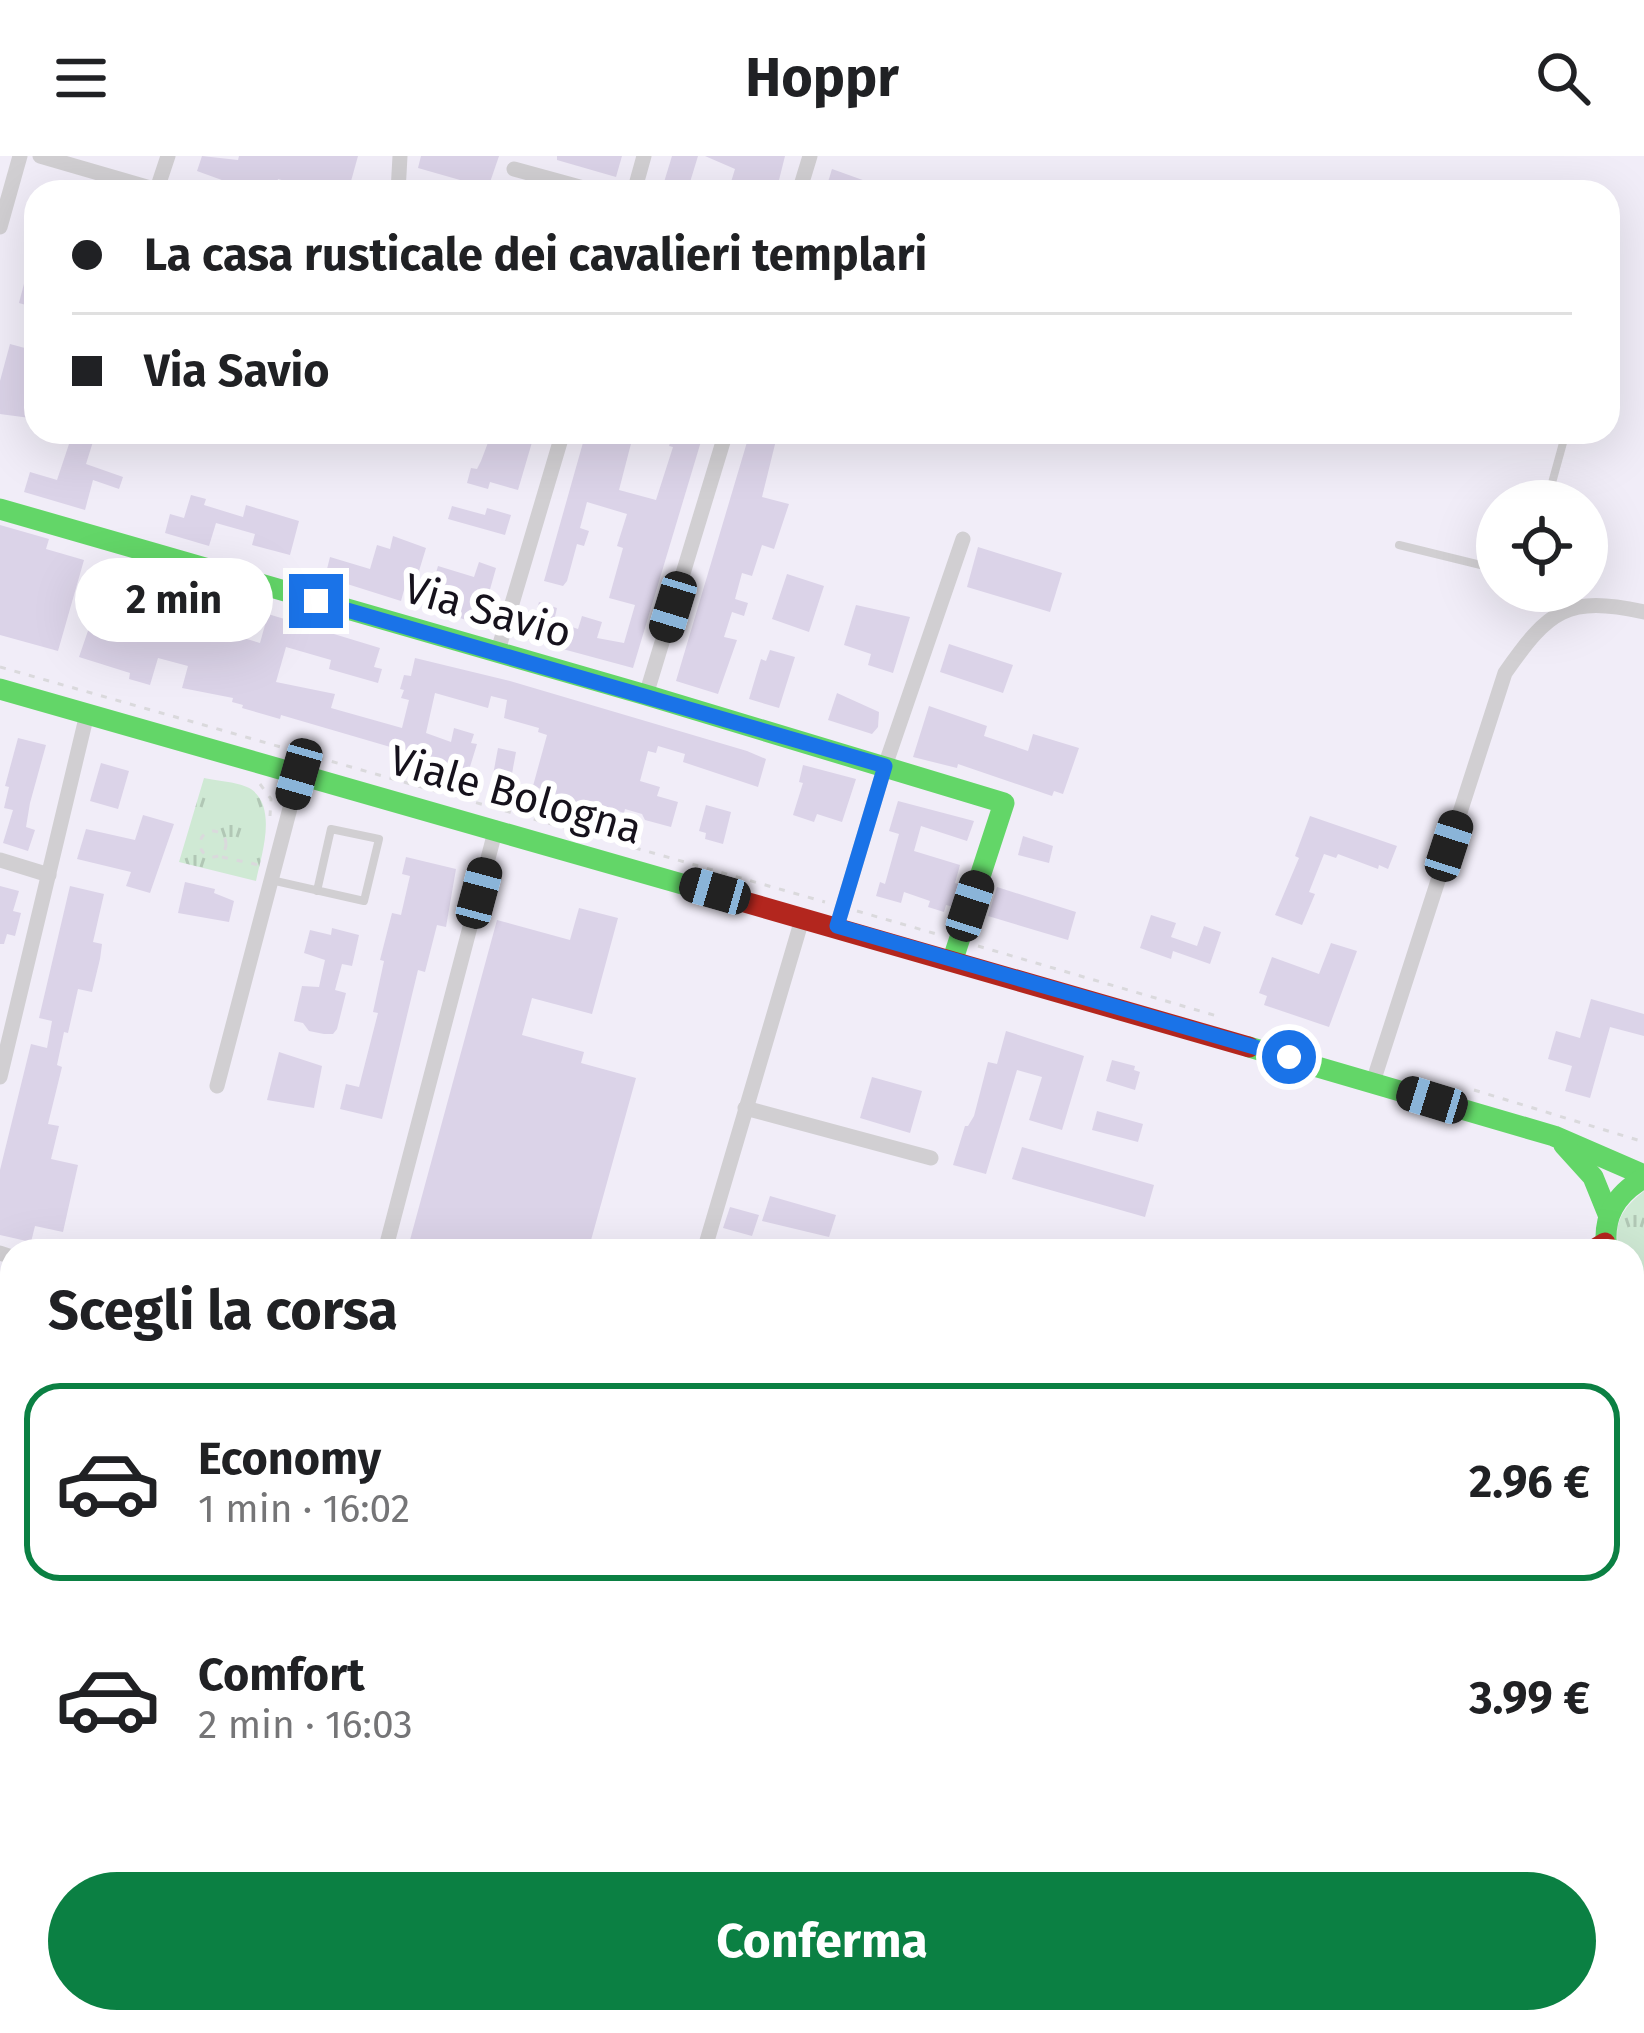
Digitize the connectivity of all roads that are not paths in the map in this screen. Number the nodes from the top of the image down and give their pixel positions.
1 (20, 156) edge
2 (40, 156) edge
3 (514, 169) dead end
4 (122, 180) edge
5 (554, 180) edge
6 (0, 227) edge
7 (558, 444) edge
8 (722, 444) edge
9 (1563, 444) edge
10 (1553, 480) edge
11 (0, 509) edge
12 (963, 539) dead end
13 (1400, 545) dead end
14 (1476, 563) edge
15 (1608, 604) edge
16 (1562, 612) edge
17 (1644, 612) edge
18 (497, 654) junction
19 (0, 688) edge
20 (646, 695) junction
21 (87, 714) junction
22 (885, 766) junction
23 (299, 774) junction
24 (496, 828) junction
25 (0, 860) edge
26 (271, 874) junction
27 (49, 875) junction
28 (317, 891) junction
29 (803, 916) junction
30 (840, 916) junction
31 (956, 950) junction
32 (0, 1002) edge
33 (17, 1007) junction
34 (0, 1077) edge
35 (1373, 1082) junction
36 (218, 1086) dead end
37 (746, 1108) junction
38 (1554, 1136) junction
39 (931, 1158) dead end
40 (1644, 1177) edge
41 (1608, 1214) junction
42 (388, 1239) edge
43 (708, 1239) edge
44 (1603, 1239) edge

1 - 6 street
2 - 4 street
3 - 5 street
7 - 18 street
8 - 20 street
9 - 10 lane
11 - 18 main road, Via Savio
12 - 22 street
13 - 14 lane
15 - 17 street
16 - 35 street
18 - 20 main road, Via Savio
19 - 21 main road, Viale Bologna
20 - 22 main road, Via Savio
21 - 23 main road, Viale Bologna
21 - 27 street
22 - 30 street
22 - 31 main road, Via Savio
23 - 24 main road, Viale Bologna
23 - 26 street
24 - 29 main road, Viale Bologna
24 - 42 street
25 - 27 street
26 - 28 lane
26 - 36 street
27 - 33 street
28 - 28 lane
29 - 30 main road, Viale Bologna
29 - 37 street
30 - 31 main road, Viale Bologna
31 - 35 main road, Viale Bologna
32 - 33 street
33 - 34 street
35 - 38 main road, Viale Bologna
37 - 39 street
37 - 43 street
38 - 40 main road, Viale Bologna
38 - 41 main road
40 - 41 main road
41 - 44 main road

